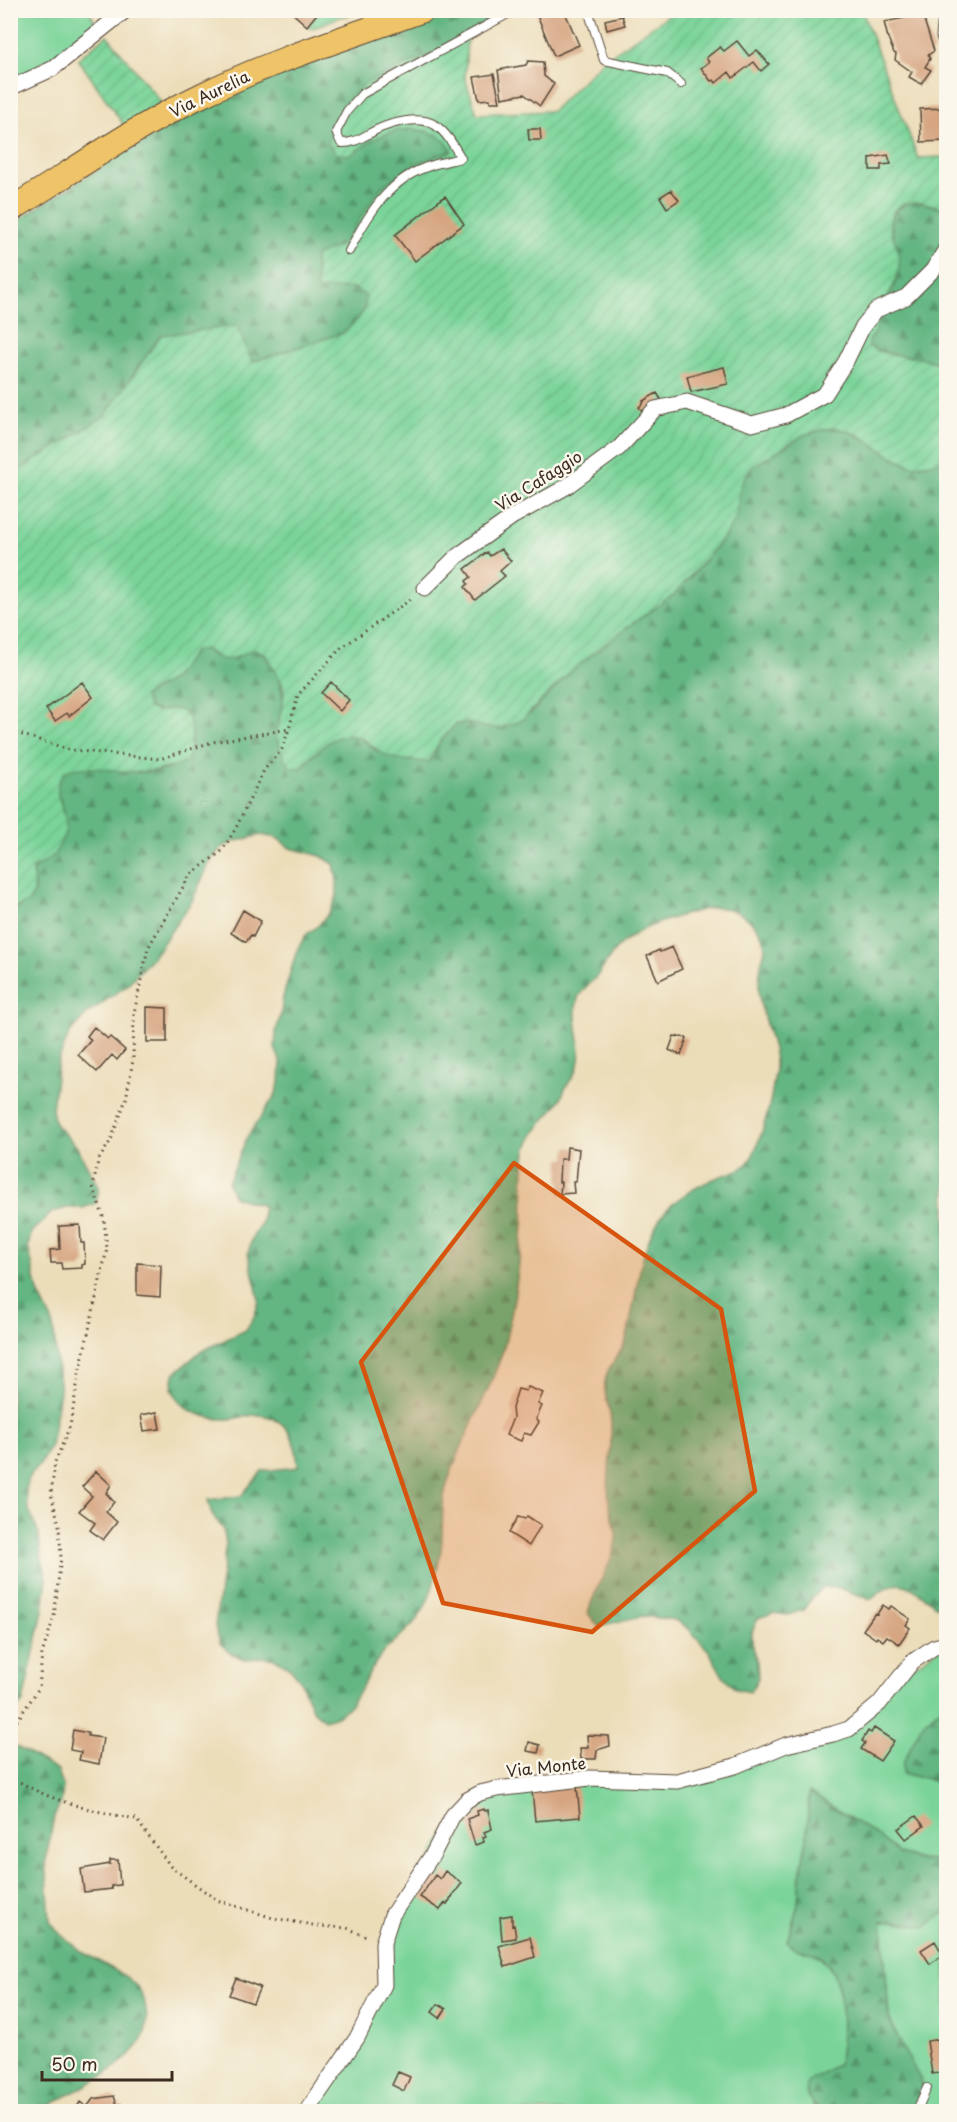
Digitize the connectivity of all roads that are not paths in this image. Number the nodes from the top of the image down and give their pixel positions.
1 (126, 10) edge
2 (423, 10) edge
3 (515, 10) edge
4 (588, 10) edge
5 (946, 16) edge
6 (946, 40) edge
7 (681, 84) dead end
8 (10, 88) edge
9 (10, 210) edge
10 (946, 249) edge
11 (349, 250) dead end
12 (425, 588) road end
13 (946, 1644) edge
14 (927, 2088) dead end
15 (306, 2112) edge
16 (916, 2112) edge

1 - 8 street
2 - 9 main road, Via Aurelia
3 - 11 lane
4 - 7 lane
5 - 6 street
10 - 12 street, Via Cafaggio
13 - 15 street, Via Monte
14 - 16 lane

